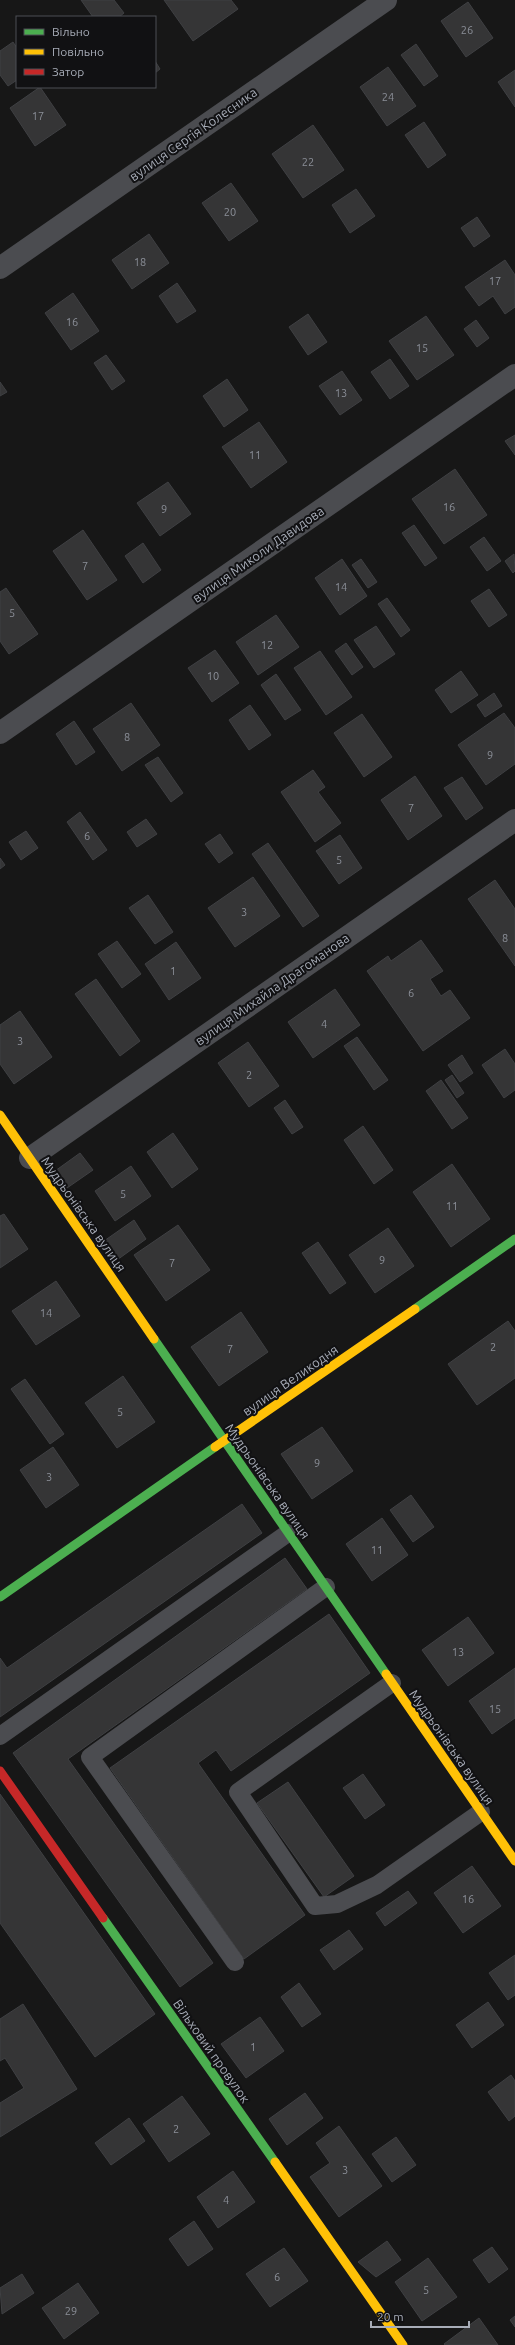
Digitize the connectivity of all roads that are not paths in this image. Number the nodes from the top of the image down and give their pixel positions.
1 (386, 0) edge
2 (0, 268) edge
3 (515, 375) edge
4 (0, 733) edge
5 (515, 820) edge
6 (0, 1115) edge
7 (30, 1158) junction
8 (513, 1244) edge
9 (225, 1441) junction
10 (288, 1532) junction
11 (326, 1587) junction
12 (0, 1597) edge
13 (392, 1683) junction
14 (0, 1736) edge
15 (0, 1771) edge
16 (481, 1812) junction
17 (515, 1861) edge
18 (236, 1962) dead end
19 (403, 2345) edge

1 - 2 street, вулиця Сергія Колесника
3 - 4 street, вулиця Миколи Давидова
5 - 7 street, вулиця Михайла Драгоманова
6 - 7 street, Мудрьонівська вулиця
7 - 9 street, Мудрьонівська вулиця
8 - 9 street, вулиця Великодня
9 - 10 street, Мудрьонівська вулиця
9 - 12 street, вулиця Великодня
10 - 11 street, Мудрьонівська вулиця
10 - 14 lane
11 - 13 street, Мудрьонівська вулиця
11 - 18 lane
13 - 16 street, Мудрьонівська вулиця
13 - 16 lane
15 - 19 street, Вільховий провулок
16 - 17 street, Мудрьонівська вулиця

